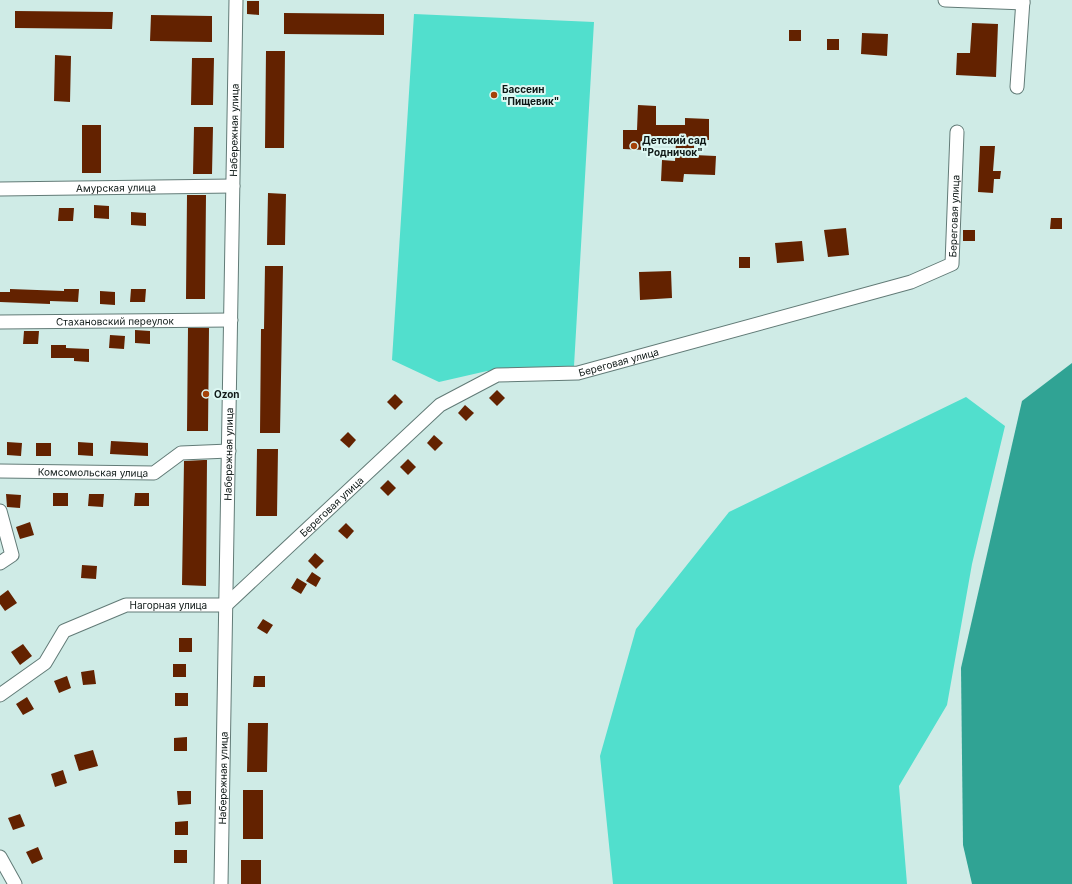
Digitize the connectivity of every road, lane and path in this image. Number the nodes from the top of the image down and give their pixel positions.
1 (236, 0) edge
2 (945, 0) edge
3 (1023, 2) edge
4 (1017, 87) dead end
5 (957, 132) dead end
6 (233, 186) junction
7 (0, 189) edge
8 (231, 320) junction
9 (0, 322) edge
10 (229, 451) junction
11 (0, 470) edge
12 (0, 511) edge
13 (0, 563) edge
14 (226, 605) junction
15 (0, 695) edge
16 (0, 857) edge
17 (14, 884) edge
18 (221, 884) edge

1 - 6 street, Набережная улица
2 - 3 street
3 - 4 street
5 - 14 street, Береговая улица
6 - 7 street, Амурская улица
6 - 8 street, Набережная улица
8 - 9 street, Стахановский переулок
8 - 10 street, Набережная улица
10 - 11 street, Комсомольская улица
10 - 14 street, Набережная улица
12 - 13 street
14 - 15 street, Нагорная улица
14 - 18 street, Набережная улица
16 - 17 street

